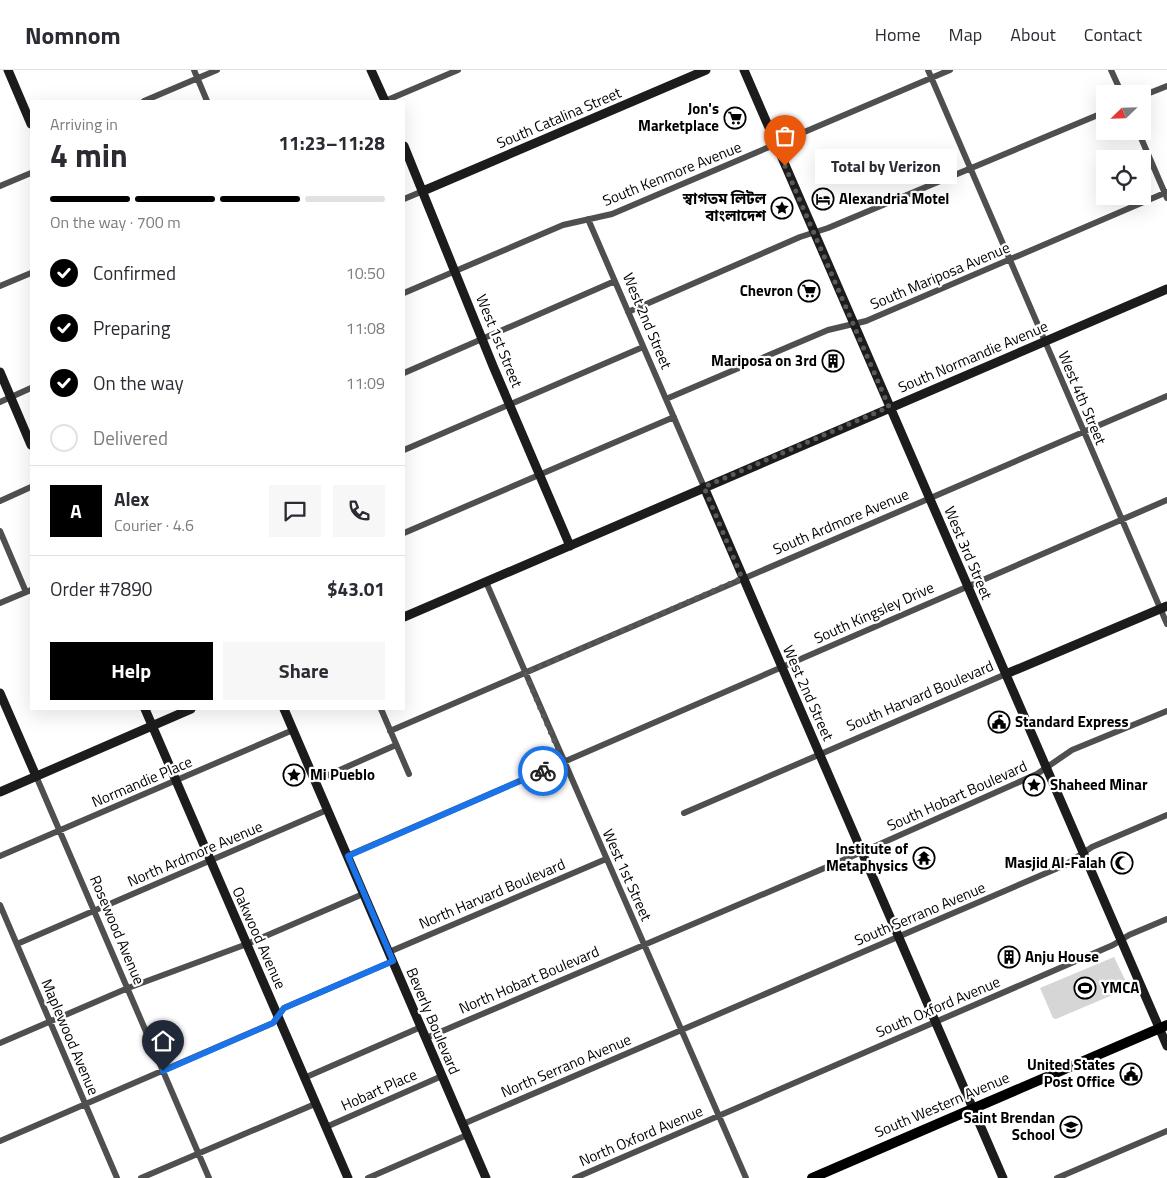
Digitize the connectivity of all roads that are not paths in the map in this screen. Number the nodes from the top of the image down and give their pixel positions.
1 (8, 70) edge
2 (194, 70) edge
3 (217, 70) edge
4 (371, 70) edge
5 (458, 70) edge
6 (706, 70) edge
7 (744, 70) edge
8 (928, 70) edge
9 (950, 70) edge
10 (1112, 70) edge
11 (197, 78) junction
12 (932, 78) junction
13 (1118, 85) edge
14 (1167, 86) edge
15 (1151, 92) edge
16 (146, 100) edge
17 (207, 100) edge
18 (385, 100) edge
19 (387, 100) edge
20 (1096, 116) edge
21 (30, 122) edge
22 (1142, 140) edge
23 (776, 144) junction
24 (405, 148) edge
25 (971, 169) junction
26 (30, 173) edge
27 (0, 186) edge
28 (423, 191) junction
29 (1166, 194) edge
30 (405, 199) edge
31 (588, 219) junction
32 (814, 233) junction
33 (1010, 260) junction
34 (456, 271) junction
35 (30, 273) edge
36 (615, 281) junction
37 (0, 286) edge
38 (1167, 289) edge
39 (405, 293) edge
40 (628, 312) junction
41 (853, 323) junction
42 (482, 338) junction
43 (1045, 342) junction
44 (643, 347) junction
45 (0, 372) edge
46 (405, 373) edge
47 (30, 388) edge
48 (1167, 396) edge
49 (11, 397) junction
50 (666, 399) junction
51 (0, 402) edge
52 (509, 404) junction
53 (889, 407) junction
54 (674, 417) junction
55 (1084, 432) junction
56 (30, 443) edge
57 (405, 450) edge
58 (540, 475) junction
59 (30, 487) edge
60 (704, 487) junction
61 (929, 498) junction
62 (1167, 500) edge
63 (0, 501) edge
64 (1121, 519) junction
65 (0, 531) edge
66 (405, 534) edge
67 (570, 546) junction
68 (742, 578) junction
69 (486, 582) junction
70 (967, 586) junction
71 (29, 591) edge
72 (0, 604) edge
73 (1164, 607) edge
74 (405, 617) edge
75 (1167, 624) edge
76 (782, 667) junction
77 (525, 673) junction
78 (1006, 674) junction
79 (0, 693) edge
80 (145, 710) edge
81 (188, 710) edge
82 (284, 710) edge
83 (380, 710) edge
84 (1167, 711) edge
85 (152, 725) junction
86 (293, 730) junction
87 (390, 731) junction
88 (396, 745) junction
89 (820, 754) junction
90 (563, 762) junction
91 (1046, 767) junction
92 (410, 774) dead end
93 (36, 776) junction
94 (176, 780) junction
95 (315, 781) junction
96 (0, 792) edge
97 (327, 810) junction
98 (684, 813) dead end
99 (1167, 815) edge
100 (60, 831) junction
101 (862, 852) junction
102 (1083, 853) junction
103 (0, 856) edge
104 (348, 856) junction
105 (606, 859) junction
106 (210, 862) junction
107 (363, 894) junction
108 (0, 905) edge
109 (94, 911) junction
110 (1167, 920) edge
111 (898, 937) junction
112 (1121, 940) junction
113 (17, 944) junction
114 (247, 944) junction
115 (643, 945) junction
116 (389, 952) junction
117 (393, 961) junction
118 (128, 988) junction
119 (278, 1016) junction
120 (50, 1022) junction
121 (936, 1022) junction
122 (1163, 1026) edge
123 (421, 1027) junction
124 (680, 1030) junction
125 (426, 1038) junction
126 (0, 1043) edge
127 (1167, 1046) edge
128 (163, 1071) junction
129 (442, 1076) junction
130 (304, 1078) junction
131 (86, 1104) junction
132 (315, 1104) junction
133 (973, 1108) junction
134 (718, 1116) junction
135 (462, 1124) junction
136 (326, 1127) junction
137 (1167, 1131) edge
138 (467, 1134) junction
139 (0, 1141) edge
140 (198, 1153) junction
141 (118, 1178) edge
142 (142, 1178) edge
143 (209, 1178) edge
144 (348, 1178) edge
145 (368, 1178) edge
146 (486, 1178) edge
147 (575, 1178) edge
148 (746, 1178) edge
149 (812, 1178) edge
150 (1003, 1178) edge
151 (1057, 1178) edge

1 - 21 main road
2 - 11 street
3 - 11 street
4 - 18 main road
5 - 19 street
6 - 28 main road, South Catalina Street
7 - 23 main road, West 3rd Street
8 - 12 street, West 4th Street
9 - 12 street, South Kenmore Avenue
10 - 13 street
11 - 16 street
11 - 17 street
12 - 23 street, South Kenmore Avenue
12 - 25 street, West 4th Street
14 - 15 street
20 - 25 street
22 - 29 street
23 - 31 street, South Kenmore Avenue
23 - 32 main road, West 3rd Street
24 - 28 main road, West 1st Street
25 - 32 street
25 - 33 street, West 4th Street
26 - 27 street
28 - 30 street
28 - 34 main road, West 1st Street
29 - 33 street, South Mariposa Avenue
31 - 34 street, South Kenmore Avenue
31 - 36 street, West 2nd Street
32 - 40 street
32 - 41 main road, West 3rd Street
33 - 41 street, South Mariposa Avenue
33 - 43 street, West 4th Street
34 - 39 street, South Kenmore Avenue
34 - 42 main road, West 1st Street
35 - 37 street
36 - 40 street, West 2nd Street
36 - 42 street
38 - 43 main road, South Normandie Avenue
40 - 44 street, West 2nd Street
41 - 50 street, South Mariposa Avenue
41 - 53 main road, West 3rd Street
42 - 46 street
42 - 52 main road, West 1st Street
43 - 53 main road, South Normandie Avenue
43 - 55 street, West 4th Street
44 - 50 street, West 2nd Street
44 - 52 street
45 - 49 main road
47 - 49 street
48 - 55 street, South Ardmore Avenue
49 - 51 street
49 - 56 main road
50 - 54 street, West 2nd Street
52 - 57 street
52 - 58 main road, West 1st Street
53 - 60 main road, South Normandie Avenue
53 - 61 main road, West 3rd Street
54 - 58 street
54 - 60 street, West 2nd Street
55 - 61 street, South Ardmore Avenue
55 - 64 street, West 4th Street
58 - 66 street
58 - 67 main road, West 1st Street
59 - 63 street
60 - 67 main road, South Normandie Avenue
60 - 68 main road, West 2nd Street
61 - 68 street, South Ardmore Avenue
61 - 70 main road, West 3rd Street
62 - 64 street, South Kingsley Drive
64 - 70 street, South Kingsley Drive
64 - 73 street, West 4th Street
65 - 71 street
67 - 69 main road, South Normandie Avenue
68 - 76 main road, West 2nd Street
68 - 77 street, South Ardmore Avenue
69 - 74 main road, South Normandie Avenue
69 - 77 street, West 1st Street
70 - 76 street, South Kingsley Drive
70 - 78 main road, West 3rd Street
71 - 72 street
73 - 75 street, West 4th Street
73 - 78 main road, South Harvard Boulevard
76 - 89 main road, West 2nd Street
76 - 90 street, South Kingsley Drive
77 - 87 street
77 - 90 street, West 1st Street
78 - 89 street, South Harvard Boulevard
78 - 91 main road, West 3rd Street
79 - 93 main road, Rosewood Avenue
80 - 85 main road, Oakwood Avenue
81 - 85 main road
82 - 86 main road, Beverly Boulevard
83 - 87 street
84 - 91 street, South Hobart Boulevard
85 - 93 main road
85 - 94 main road, Oakwood Avenue
86 - 94 street, Normandie Place
86 - 95 main road, Beverly Boulevard
87 - 88 street
88 - 92 street
88 - 95 street
89 - 98 street, South Harvard Boulevard
89 - 101 main road, West 2nd Street
90 - 104 street, South Kingsley Drive
90 - 105 street, West 1st Street
91 - 101 street, South Hobart Boulevard
91 - 102 main road, West 3rd Street
93 - 96 main road
93 - 100 street, Rosewood Avenue
94 - 100 street, Normandie Place
94 - 106 main road, Oakwood Avenue
95 - 97 main road, Beverly Boulevard
97 - 104 main road, Beverly Boulevard
97 - 106 street, North Ardmore Avenue
99 - 102 street, South Serrano Avenue
100 - 103 street, Normandie Place
100 - 109 street, Rosewood Avenue
101 - 111 main road, West 2nd Street
101 - 115 street, South Hobart Boulevard
102 - 111 street, South Serrano Avenue
102 - 112 main road, West 3rd Street
104 - 107 main road, Beverly Boulevard
105 - 115 street, West 1st Street
105 - 116 street, North Harvard Boulevard
106 - 109 street, North Ardmore Avenue
106 - 114 main road, Oakwood Avenue
107 - 114 street
107 - 116 main road, Beverly Boulevard
108 - 113 street, Maplewood Avenue
109 - 113 street, North Ardmore Avenue
109 - 118 street, Rosewood Avenue
110 - 112 street, South Oxford Avenue
111 - 121 main road, West 2nd Street
111 - 124 street, South Serrano Avenue
112 - 121 street, South Oxford Avenue
112 - 122 main road, West 3rd Street
113 - 120 street, Maplewood Avenue
114 - 118 street
114 - 119 main road, Oakwood Avenue
115 - 124 street, West 1st Street
115 - 125 street, North Hobart Boulevard
116 - 117 main road, Beverly Boulevard
117 - 119 street
117 - 123 main road, Beverly Boulevard
118 - 120 street
118 - 128 street, Rosewood Avenue
119 - 128 street
119 - 130 main road, Oakwood Avenue
120 - 126 street
120 - 131 street, Maplewood Avenue
121 - 133 main road, West 2nd Street
121 - 134 street, South Oxford Avenue
122 - 127 main road, West 3rd Street
122 - 133 main road, South Western Avenue
123 - 125 main road, Beverly Boulevard
123 - 130 street
124 - 134 street, West 1st Street
124 - 135 street, North Serrano Avenue
125 - 129 main road, Beverly Boulevard
128 - 131 street
128 - 140 street, Rosewood Avenue
129 - 135 main road, Beverly Boulevard
129 - 136 street, Hobart Place
130 - 132 main road, Oakwood Avenue
131 - 139 street
131 - 141 street, Maplewood Avenue
132 - 136 main road, Oakwood Avenue
132 - 140 street
133 - 149 main road, South Western Avenue
133 - 150 main road, West 2nd Street
134 - 147 street, North Oxford Avenue
134 - 148 street, West 1st Street
135 - 138 main road, Beverly Boulevard
136 - 144 main road, Oakwood Avenue
137 - 151 street
138 - 145 street
138 - 146 main road, Beverly Boulevard
140 - 142 street
140 - 143 street, Rosewood Avenue

